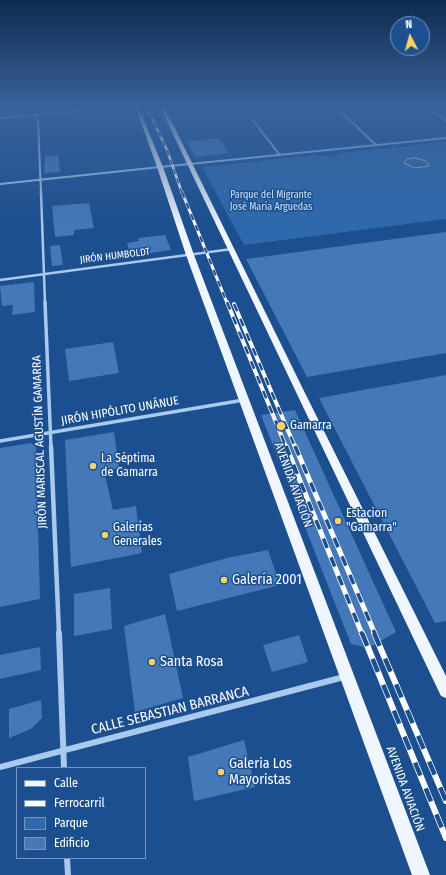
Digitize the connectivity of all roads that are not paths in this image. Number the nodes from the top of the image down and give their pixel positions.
1 (39, 148) edge
2 (153, 148) edge
3 (182, 148) edge
4 (274, 148) edge
5 (338, 148) edge
6 (279, 154) junction
7 (189, 163) junction
8 (160, 167) junction
9 (40, 180) junction
10 (0, 184) edge
11 (232, 249) junction
12 (190, 255) junction
13 (44, 274) junction
14 (0, 280) edge
15 (244, 400) junction
16 (50, 433) junction
17 (0, 441) edge
18 (346, 676) junction
19 (446, 691) edge
20 (63, 751) junction
21 (0, 767) edge
22 (64, 767) edge
23 (67, 859) edge
24 (68, 875) edge
25 (421, 875) edge

1 - 9 street, JIRÓN MARISCAL AGUSTÍN GAMARRA
2 - 8 main road, AVENIDA AVIACIÓN
3 - 7 main road
4 - 6 street
5 - 6 street
6 - 7 street
7 - 8 street
7 - 11 main road
8 - 9 street
8 - 12 main road, AVENIDA AVIACIÓN
9 - 10 street
9 - 13 street, JIRÓN MARISCAL AGUSTÍN GAMARRA
11 - 12 street, JIRÓN HUMBOLDT
11 - 19 main road
12 - 13 street, JIRÓN HUMBOLDT
12 - 15 main road, AVENIDA AVIACIÓN
13 - 14 street, JIRÓN HUMBOLDT
13 - 16 street, JIRÓN MARISCAL AGUSTÍN GAMARRA
15 - 16 street, JIRÓN HIPÓLITO UNÁNUE
15 - 18 main road, AVENIDA AVIACIÓN
16 - 17 street, JIRÓN HIPÓLITO UNÁNUE
16 - 20 street, JIRÓN MARISCAL AGUSTÍN GAMARRA
18 - 20 street, CALLE SEBASTIAN BARRANCA
18 - 25 main road, AVENIDA AVIACIÓN
20 - 21 street, CALLE SEBASTIAN BARRANCA
20 - 22 street, JIRÓN MARISCAL AGUSTÍN GAMARRA
23 - 24 street

